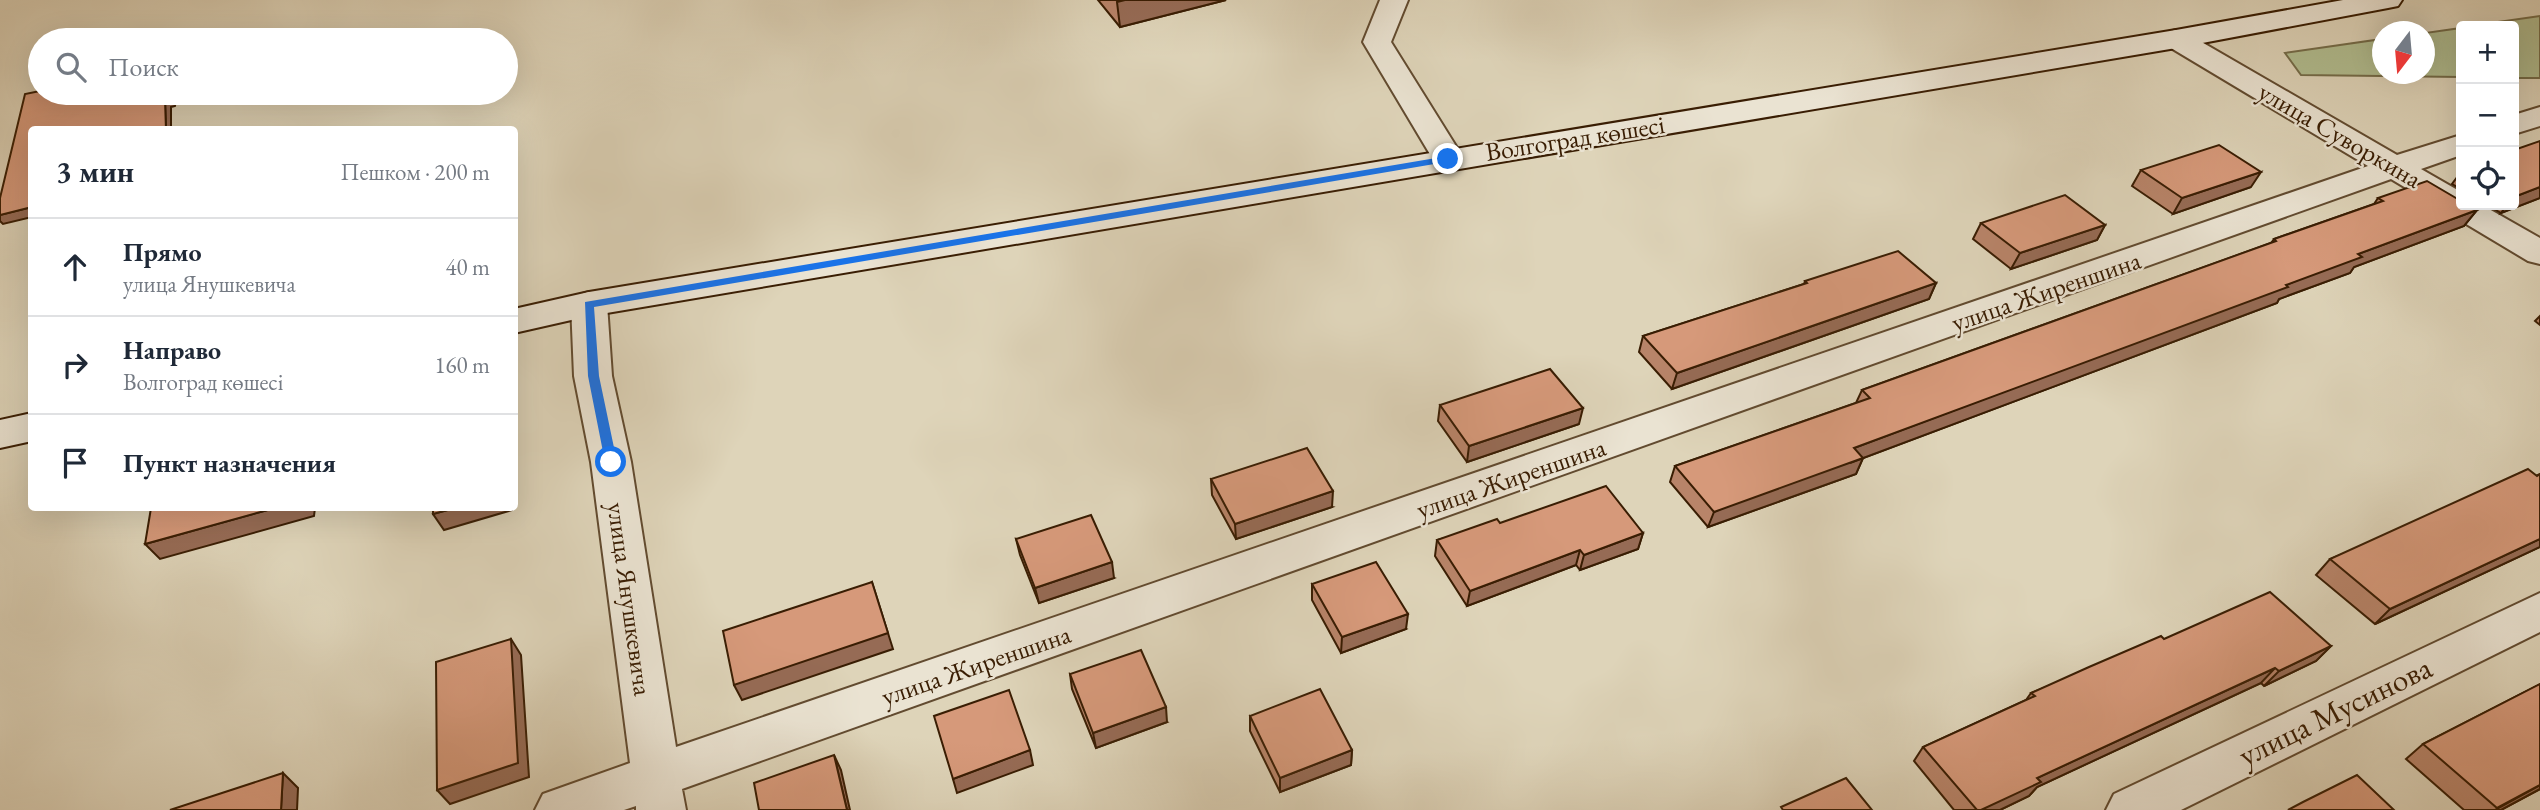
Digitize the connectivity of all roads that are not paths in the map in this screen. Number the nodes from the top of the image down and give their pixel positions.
1 (1394, 0) edge
2 (2388, 0) edge
3 (2176, 39) junction
4 (2540, 116) edge
5 (2519, 123) edge
6 (2456, 146) edge
7 (1448, 159) junction
8 (2397, 168) junction
9 (2540, 253) edge
10 (589, 304) junction
11 (518, 320) edge
12 (28, 428) edge
13 (0, 434) edge
14 (2540, 611) edge
15 (658, 794) edge
16 (560, 810) edge
17 (2131, 810) edge

1 - 7 street
2 - 3 street, Волгоград көшесі
3 - 7 street, Волгоград көшесі
3 - 8 street, улица Суворкина
4 - 5 street
6 - 8 street, улица Жиреншина
7 - 10 street, Волгоград көшесі
8 - 9 street, улица Суворкина
8 - 15 street, улица Жиреншина
10 - 11 street, Волгоград көшесі
10 - 15 street, улица Янушкевича
12 - 13 street
14 - 17 street, улица Мусинова
15 - 16 street, улица Жиреншина

